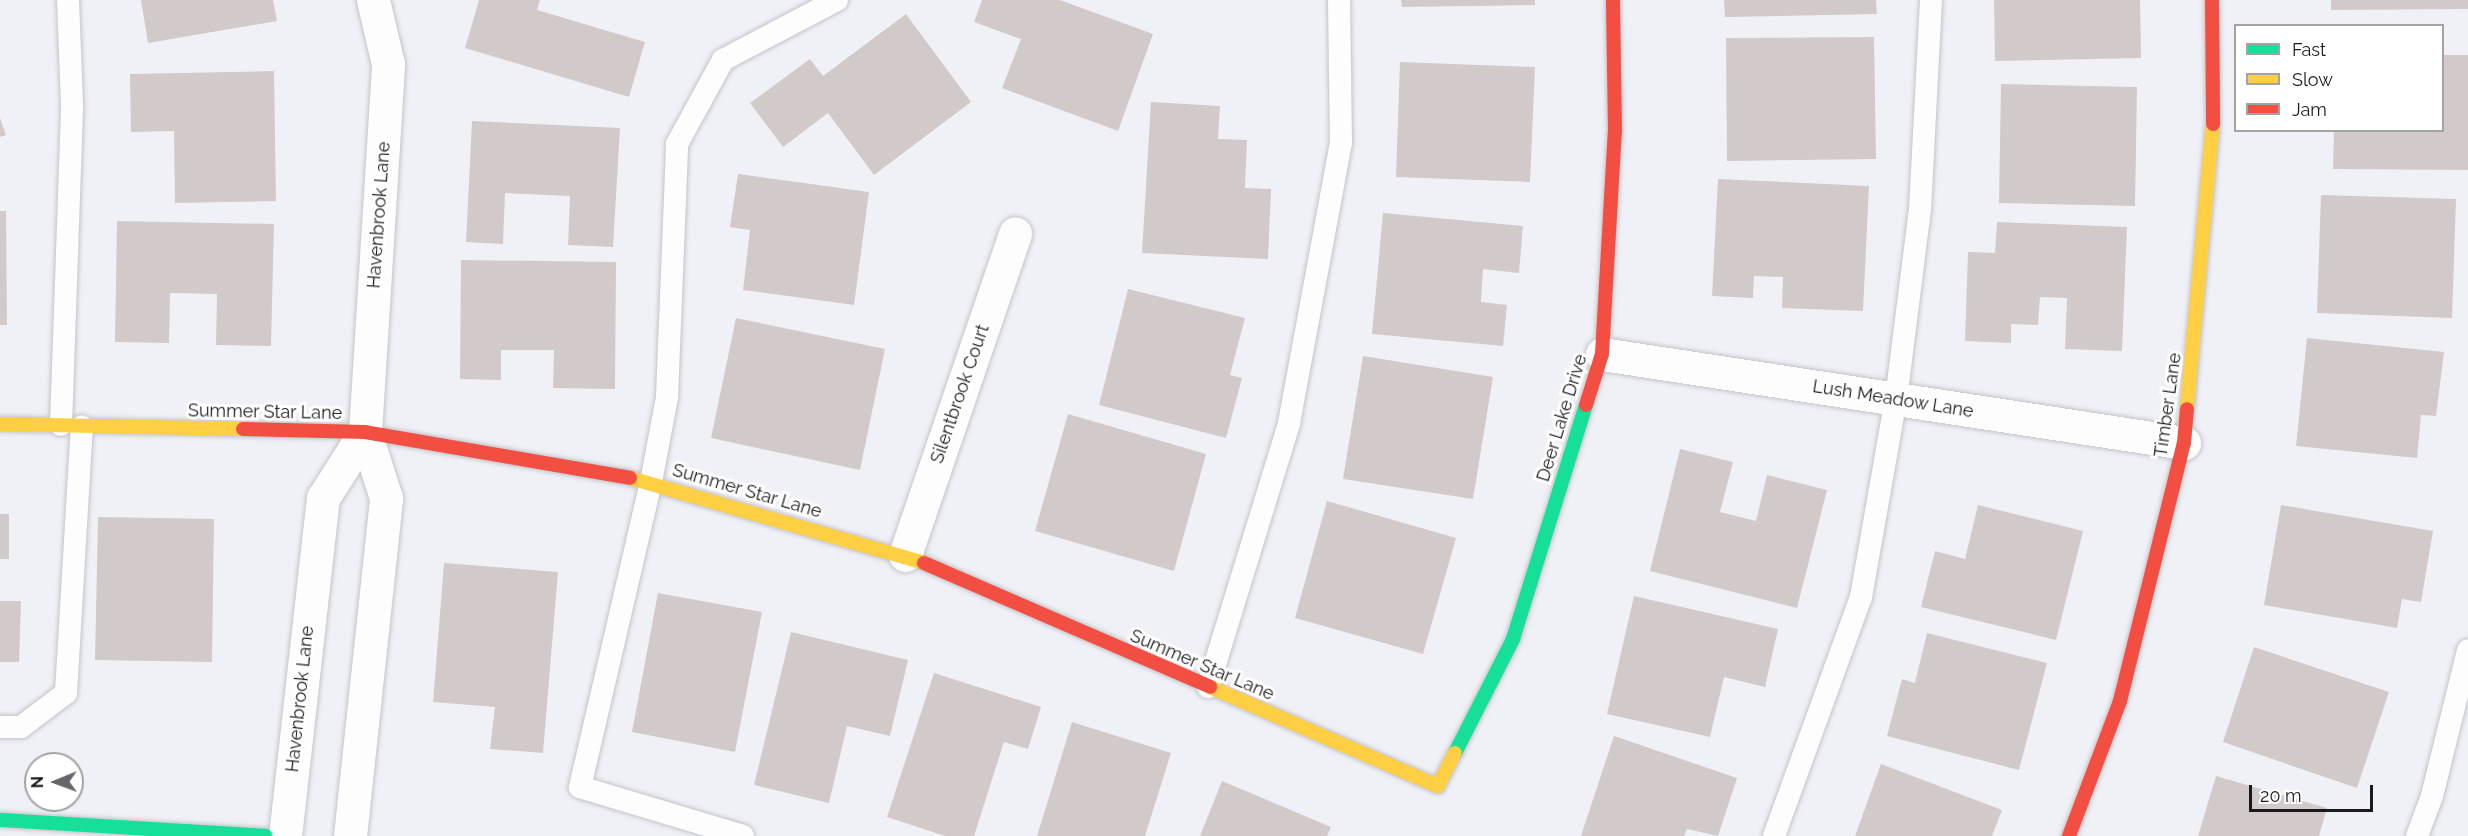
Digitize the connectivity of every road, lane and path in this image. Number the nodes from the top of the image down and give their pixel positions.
1 (68, 0) edge
2 (374, 0) edge
3 (837, 0) edge
4 (1339, 0) edge
5 (1613, 0) edge
6 (1931, 0) edge
7 (2212, 0) edge
8 (1015, 233) dead end
9 (1602, 354) junction
10 (1896, 399) junction
11 (0, 424) edge
12 (72, 426) junction
13 (366, 432) junction
14 (2184, 443) junction
15 (651, 482) junction
16 (905, 555) junction
17 (2468, 650) edge
18 (1208, 687) junction
19 (0, 727) edge
20 (1438, 786) joint
21 (0, 820) edge
22 (266, 836) edge
23 (285, 836) edge
24 (350, 836) edge
25 (743, 836) edge
26 (1774, 836) edge
27 (2069, 836) edge
28 (2417, 836) edge

1 - 12 lane
2 - 13 street, Havenbrook Lane
3 - 15 lane
4 - 18 lane
5 - 9 street, Deer Lake Drive
6 - 10 lane
7 - 14 street, Timber Lane
8 - 16 street, Silentbrook Court
9 - 10 street, Lush Meadow Lane
9 - 20 street, Deer Lake Drive
10 - 14 street, Lush Meadow Lane
10 - 26 lane
11 - 12 street, Summer Star Lane
12 - 13 street, Summer Star Lane
12 - 19 lane
13 - 15 street, Summer Star Lane
13 - 23 street, Havenbrook Lane
13 - 24 street, Havenbrook Lane
14 - 27 street, Timber Lane
15 - 16 street, Summer Star Lane
15 - 25 lane
16 - 18 street, Summer Star Lane
17 - 28 lane
18 - 20 street, Summer Star Lane
21 - 22 street

